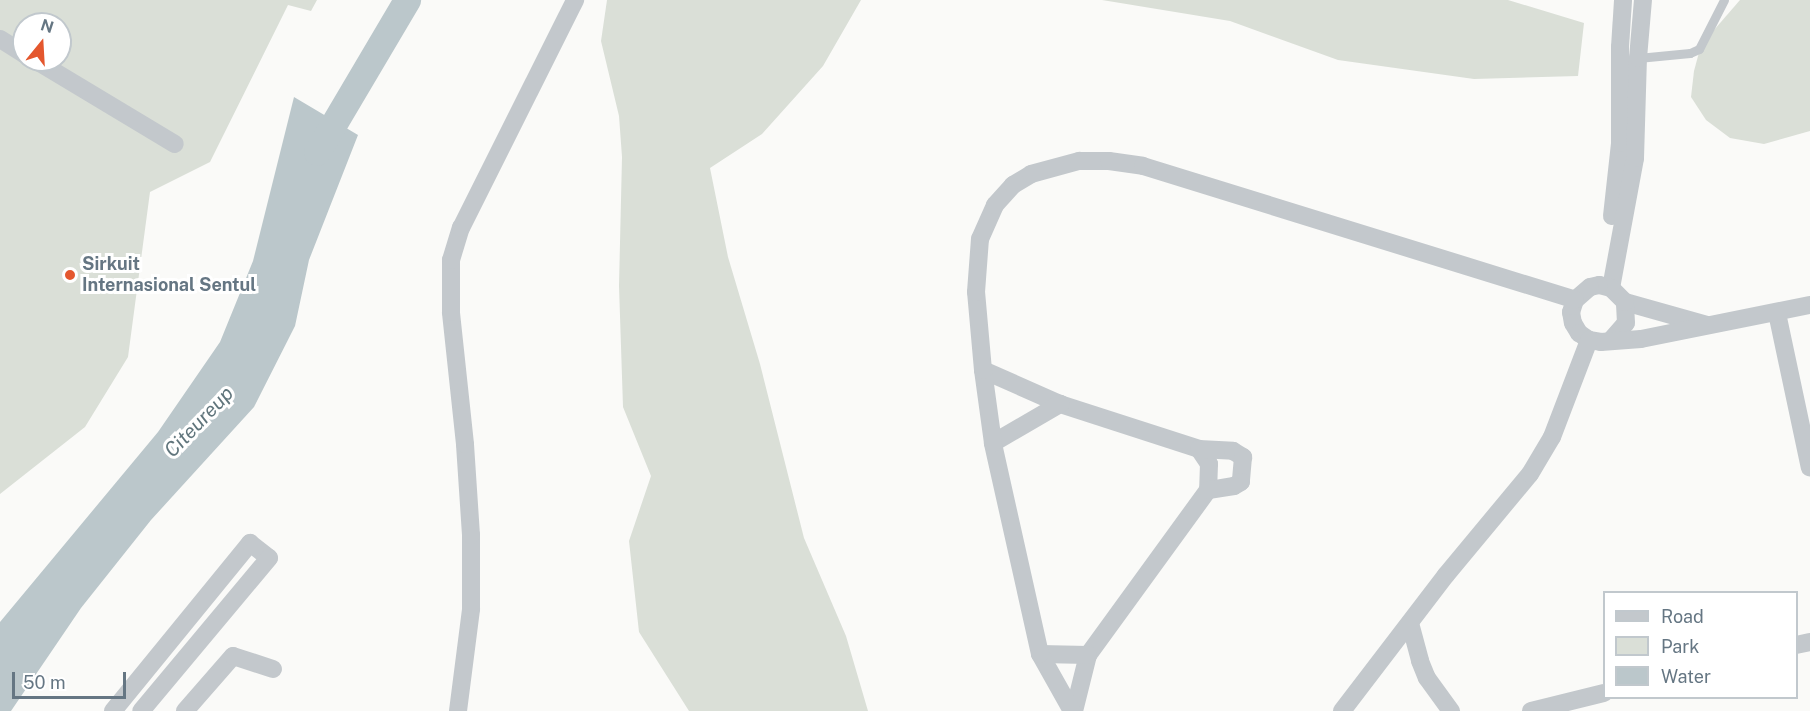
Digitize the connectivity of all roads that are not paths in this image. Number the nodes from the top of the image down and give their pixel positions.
1 (575, 0) edge
2 (1623, 0) edge
3 (1643, 0) edge
4 (1724, 0) edge
5 (1638, 58) junction
6 (55, 72) edge
7 (175, 144) dead end
8 (1605, 287) junction
9 (1575, 300) junction
10 (1625, 302) junction
11 (1810, 305) edge
12 (1777, 313) junction
13 (1712, 326) junction
14 (1612, 339) junction
15 (1589, 340) junction
16 (983, 370) junction
17 (1060, 404) junction
18 (993, 443) junction
19 (1199, 449) junction
20 (1810, 468) edge
21 (1208, 490) junction
22 (1410, 623) junction
23 (1040, 654) junction
24 (1088, 655) junction
25 (273, 669) dead end
26 (1603, 693) edge
27 (112, 711) edge
28 (141, 711) edge
29 (187, 711) edge
30 (458, 711) edge
31 (1073, 711) edge
32 (1342, 711) edge
33 (1451, 711) edge
34 (1531, 711) edge

1 - 30 street
2 - 8 street
3 - 5 street
4 - 5 lane
5 - 8 street
6 - 7 street
8 - 9 street
8 - 10 street
9 - 15 street
9 - 16 street
10 - 13 street
10 - 14 street
11 - 12 street
12 - 13 street
12 - 20 street
13 - 14 street
14 - 15 street
15 - 22 street
16 - 17 street
16 - 18 street
17 - 18 street
17 - 19 street
18 - 23 street
19 - 21 street
19 - 21 street
21 - 24 street
22 - 32 street
22 - 33 street
23 - 24 street
23 - 31 street
24 - 31 street
25 - 29 street
26 - 34 street
27 - 28 street

